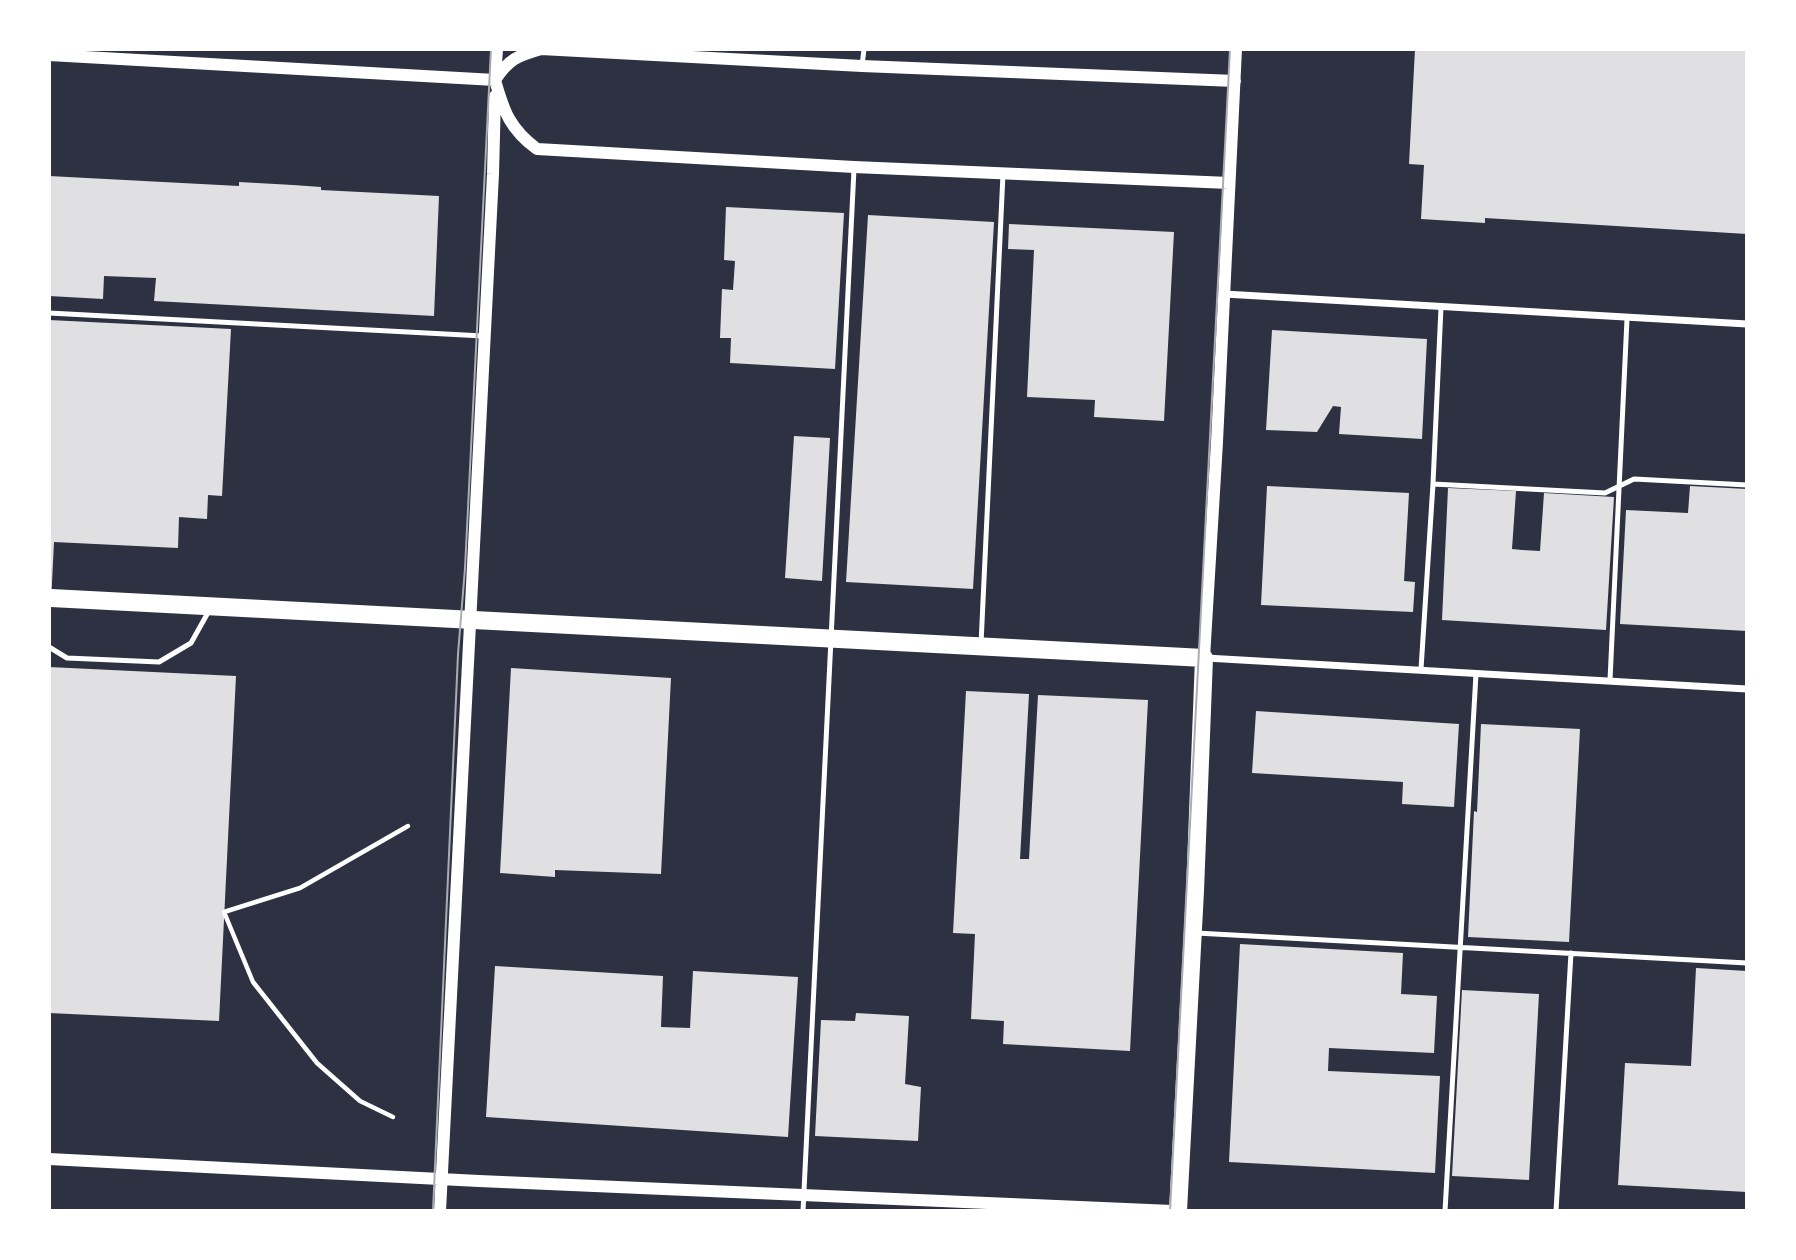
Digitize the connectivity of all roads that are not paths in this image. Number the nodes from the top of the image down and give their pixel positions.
1 (497, 49) edge
2 (863, 49) edge
3 (1237, 49) edge
4 (49, 55) edge
5 (862, 66) junction
6 (495, 80) junction
7 (1235, 80) junction
8 (854, 167) junction
9 (1003, 173) junction
10 (1229, 183) junction
11 (1224, 294) junction
12 (1441, 307) junction
13 (49, 313) edge
14 (1626, 319) junction
15 (1747, 324) edge
16 (484, 337) junction
17 (1433, 484) junction
18 (1747, 485) edge
19 (1618, 486) junction
20 (51, 598) dead end
21 (212, 606) junction
22 (470, 619) junction
23 (831, 639) junction
24 (980, 647) junction
25 (49, 648) edge
26 (1203, 658) junction
27 (1421, 669) junction
28 (1476, 674) junction
29 (1610, 680) junction
30 (1747, 689) edge
31 (1193, 933) junction
32 (1459, 946) junction
33 (1570, 953) junction
34 (1747, 963) edge
35 (49, 1159) edge
36 (442, 1179) junction
37 (803, 1195) junction
38 (440, 1211) edge
39 (803, 1211) edge
40 (1172, 1211) edge
41 (1178, 1211) edge
42 (1445, 1211) edge
43 (1556, 1211) edge

1 - 6 street
2 - 5 lane
3 - 7 street
4 - 6 street
5 - 6 street
5 - 7 street
6 - 8 street
6 - 16 street
7 - 10 street
8 - 9 street
8 - 23 lane
9 - 10 street
9 - 24 lane
10 - 11 street
11 - 12 street
11 - 26 street
12 - 14 street
12 - 17 lane
13 - 16 lane
14 - 15 street
14 - 19 lane
16 - 22 street
17 - 19 lane
17 - 27 lane
18 - 19 lane
19 - 29 lane
20 - 21 main road
21 - 22 main road
21 - 25 lane
22 - 23 main road
22 - 36 street
23 - 24 main road
23 - 37 lane
24 - 26 main road
26 - 27 street
26 - 31 main road
27 - 28 street
28 - 29 street
28 - 32 lane
29 - 30 street
31 - 32 lane
31 - 41 main road
32 - 33 lane
32 - 42 lane
33 - 34 lane
33 - 43 lane
35 - 36 street
36 - 37 street
36 - 38 street
37 - 39 lane
37 - 40 street

